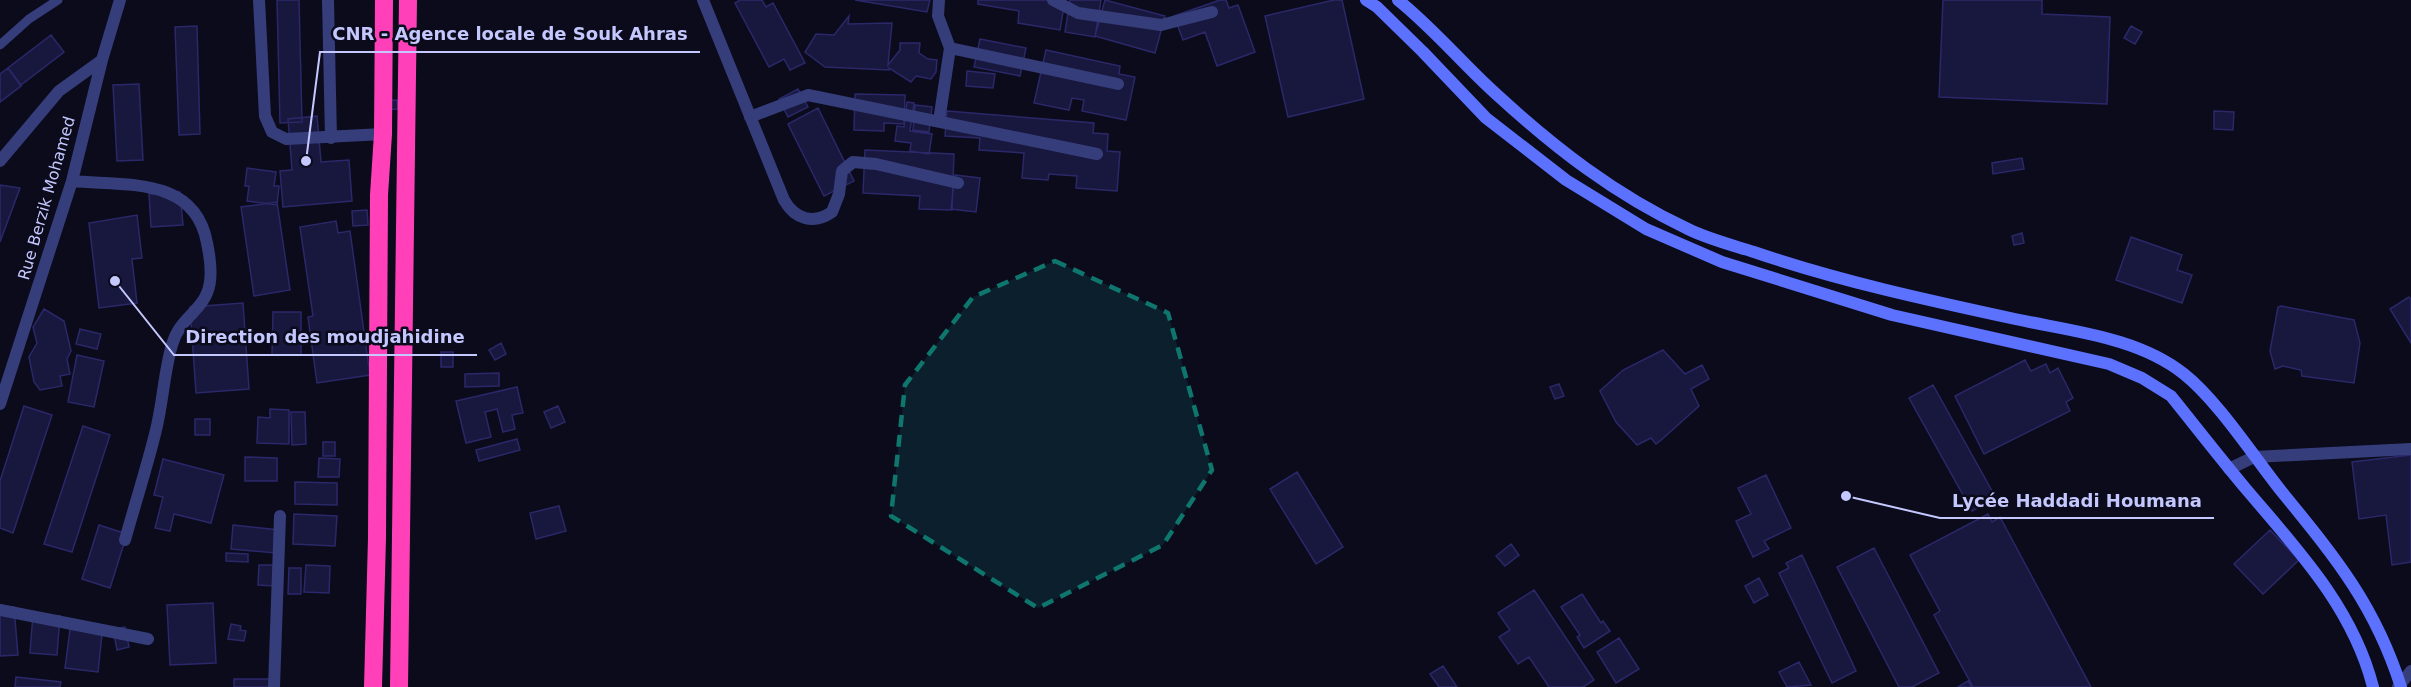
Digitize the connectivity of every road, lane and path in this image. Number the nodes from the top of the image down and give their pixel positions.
1 (57, 0) edge
2 (120, 0) edge
3 (259, 0) edge
4 (327, 0) edge
5 (384, 0) edge
6 (408, 0) edge
7 (703, 0) edge
8 (939, 0) edge
9 (1053, 0) edge
10 (1366, 0) edge
11 (1398, 0) edge
12 (1212, 12) dead end
13 (0, 45) edge
14 (950, 48) junction
15 (102, 60) junction
16 (1118, 84) dead end
17 (750, 117) junction
18 (939, 121) junction
19 (382, 134) junction
20 (330, 138) junction
21 (1097, 154) dead end
22 (0, 161) edge
23 (72, 181) junction
24 (958, 183) dead end
25 (0, 404) edge
26 (2411, 449) edge
27 (2254, 457) junction
28 (2229, 469) junction
29 (280, 516) dead end
30 (124, 540) dead end
31 (0, 610) edge
32 (148, 639) dead end
33 (2411, 671) edge
34 (2400, 686) edge
35 (274, 687) edge
36 (373, 687) edge
37 (399, 687) edge
38 (2373, 687) edge

1 - 13 lane
2 - 15 street, Rue Berzik Mohamed
3 - 20 street
4 - 20 street
5 - 19 highway
6 - 37 highway
7 - 17 street
8 - 14 street
9 - 12 street
10 - 28 street
11 - 27 street
14 - 16 street
14 - 18 street
15 - 22 street
15 - 23 street, Rue Berzik Mohamed
17 - 18 street
17 - 24 street
18 - 21 street
19 - 20 street
19 - 36 highway
23 - 25 street, Rue Berzik Mohamed
23 - 30 street
26 - 27 street
27 - 28 street
27 - 34 street
28 - 38 street
29 - 35 street
31 - 32 street
33 - 34 street

